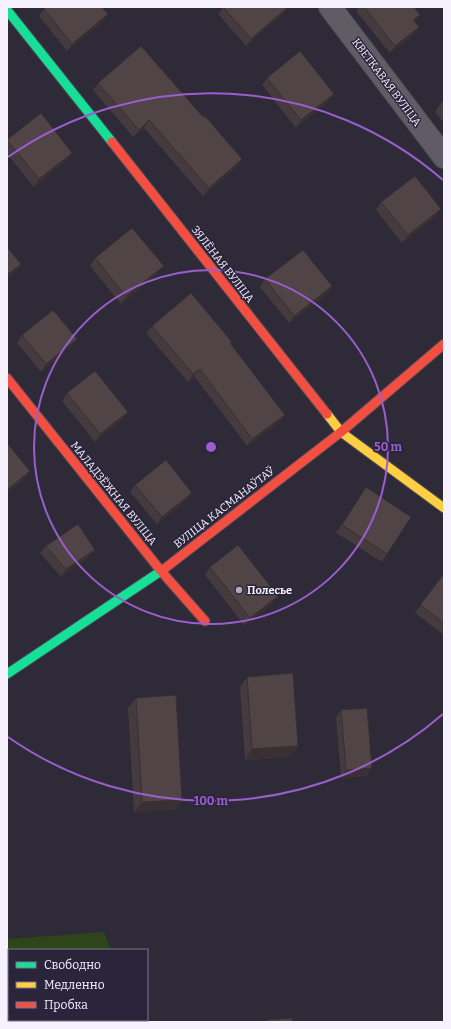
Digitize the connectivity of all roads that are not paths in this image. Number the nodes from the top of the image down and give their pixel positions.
1 (330, 7) edge
2 (7, 10) edge
3 (444, 156) edge
4 (444, 344) edge
5 (7, 378) edge
6 (342, 432) junction
7 (444, 508) edge
8 (161, 571) junction
9 (205, 621) dead end
10 (7, 674) edge

1 - 3 street, КВЕТКАВАЯ ВУЛІЦА
2 - 6 street, ЗЯЛЁНАЯ ВУЛІЦА
4 - 6 street, ВУЛІЦА КАСМАНАЎТАЎ
5 - 8 street, МАЛАДЗЁЖНАЯ ВУЛІЦА
6 - 7 street, ЗЯЛЁНАЯ ВУЛІЦА
6 - 8 street, ВУЛІЦА КАСМАНАЎТАЎ
8 - 9 street, МАЛАДЗЁЖНАЯ ВУЛІЦА
8 - 10 street, ВУЛІЦА КАСМАНАЎТАЎ

